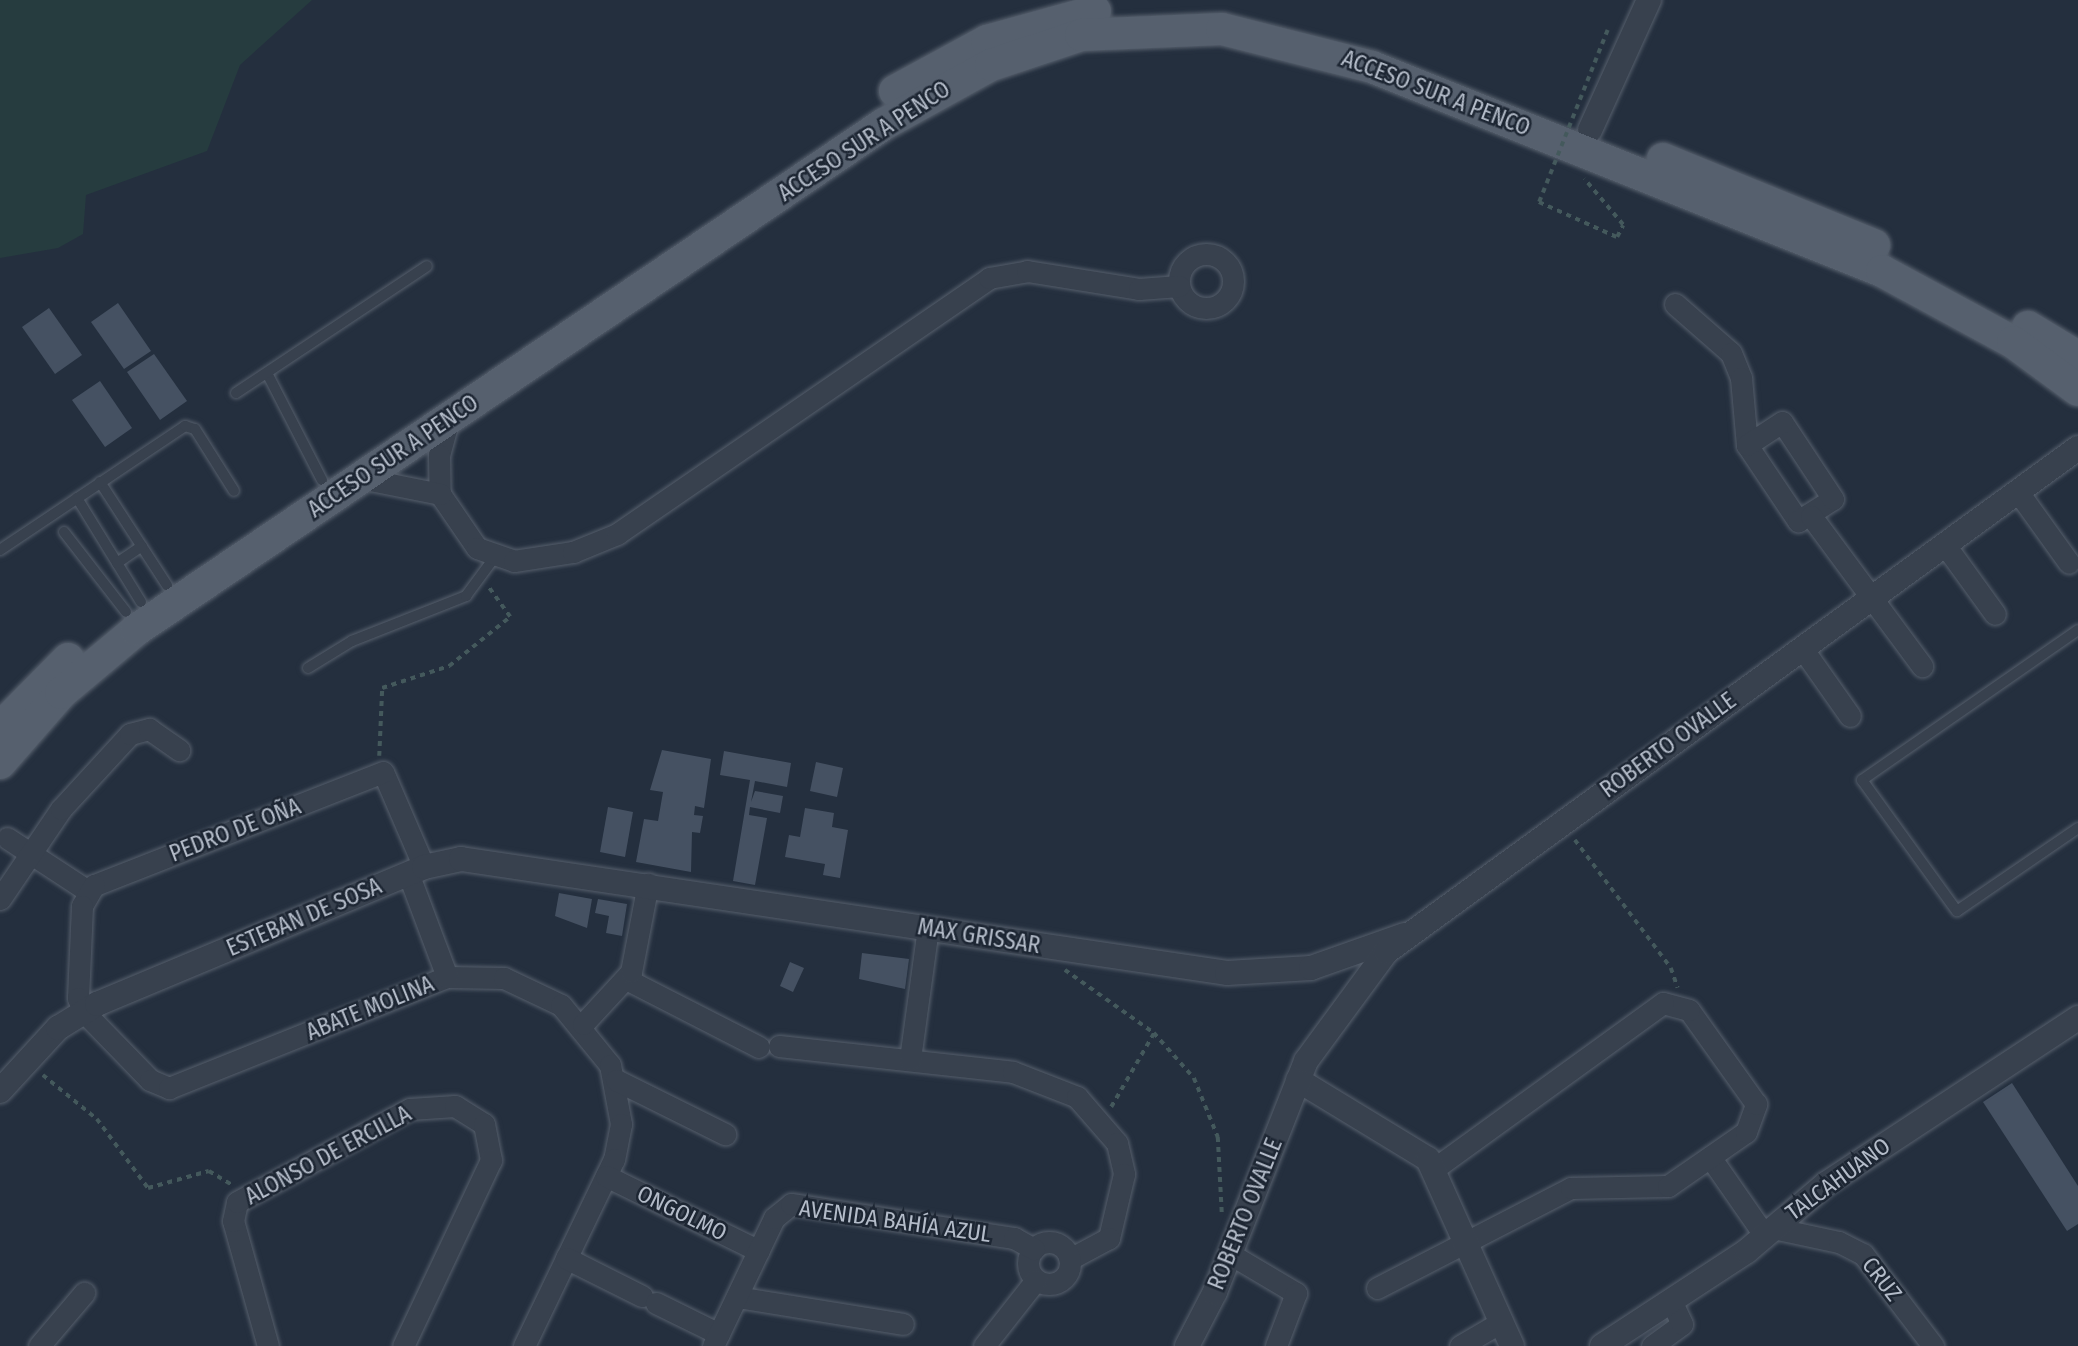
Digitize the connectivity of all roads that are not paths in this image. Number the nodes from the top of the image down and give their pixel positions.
1 (1649, 0) edge
2 (1590, 130) junction
3 (427, 266) dead end
4 (1179, 286) dead end
5 (1675, 304) dead end
6 (2078, 357) edge
7 (268, 375) junction
8 (2078, 390) edge
9 (236, 393) dead end
10 (449, 418) junction
11 (1747, 445) junction
12 (2078, 448) edge
13 (360, 478) junction
14 (321, 480) junction
15 (100, 482) junction
16 (234, 491) dead end
17 (2018, 492) junction
18 (440, 494) junction
19 (77, 498) junction
20 (1811, 516) junction
21 (64, 532) dead end
22 (1945, 545) junction
23 (142, 546) junction
24 (0, 550) edge
25 (494, 558) junction
26 (117, 563) junction
27 (2069, 563) dead end
28 (167, 585) junction
29 (1872, 597) junction
30 (134, 607) junction
31 (1995, 614) dead end
32 (2078, 630) edge
33 (1802, 648) junction
34 (1922, 666) dead end
35 (308, 668) dead end
36 (1850, 716) dead end
37 (0, 728) edge
38 (179, 750) dead end
39 (0, 763) edge
40 (2078, 828) edge
41 (7, 838) dead end
42 (29, 852) junction
43 (416, 870) junction
44 (648, 884) junction
45 (88, 891) junction
46 (0, 899) edge
47 (928, 928) junction
48 (1404, 935) junction
49 (1311, 968) junction
50 (447, 977) junction
51 (626, 979) junction
52 (1338, 1009) junction
53 (83, 1011) junction
54 (2078, 1018) edge
55 (583, 1024) junction
56 (910, 1059) junction
57 (616, 1080) junction
58 (1298, 1080) junction
59 (0, 1091) edge
60 (725, 1134) dead end
61 (1710, 1157) junction
62 (1434, 1169) junction
63 (606, 1176) junction
64 (1769, 1232) junction
65 (1467, 1243) junction
66 (1034, 1249) junction
67 (759, 1251) junction
68 (1230, 1254) junction
69 (566, 1258) junction
70 (1070, 1259) junction
71 (1036, 1280) junction
72 (1377, 1288) dead end
73 (84, 1293) dead end
74 (737, 1297) junction
75 (1671, 1300) junction
76 (1502, 1322) junction
77 (903, 1324) dead end
78 (716, 1340) edge
79 (1617, 1342) edge
80 (530, 1344) edge
81 (39, 1346) edge
82 (268, 1346) edge
83 (402, 1346) edge
84 (984, 1346) edge
85 (1187, 1346) edge
86 (1276, 1346) edge
87 (1460, 1346) edge
88 (1512, 1346) edge
89 (1652, 1346) edge
90 (1933, 1346) edge

1 - 2 street
2 - 6 main road, ACCESO SUR A PENCO
2 - 14 main road, ACCESO SUR A PENCO
3 - 7 lane
4 - 25 street
5 - 11 street
7 - 9 lane
7 - 14 lane
8 - 10 main road, ACCESO SUR A PENCO
10 - 13 main road, ACCESO SUR A PENCO
10 - 18 street
11 - 20 street
11 - 20 street
12 - 17 street, ROBERTO OVALLE
13 - 18 street
13 - 39 main road, ACCESO SUR A PENCO
14 - 28 main road, ACCESO SUR A PENCO
15 - 16 lane
15 - 19 lane
15 - 23 lane
17 - 22 street, ROBERTO OVALLE
17 - 27 street
18 - 25 street
19 - 24 lane
19 - 26 lane
20 - 29 street
21 - 30 lane
22 - 29 street, ROBERTO OVALLE
22 - 31 street
23 - 26 lane
23 - 28 lane
25 - 35 lane
26 - 30 lane
28 - 30 main road, ACCESO SUR A PENCO
29 - 33 street, ROBERTO OVALLE
29 - 34 street
30 - 37 main road, ACCESO SUR A PENCO
32 - 40 lane
33 - 36 street
33 - 48 street, ROBERTO OVALLE
38 - 42 street
41 - 42 street
42 - 45 street
42 - 46 street
43 - 44 street, ESTEBAN DE SOSA
43 - 45 street, PEDRO DE OÑA
43 - 50 street
43 - 53 street, ESTEBAN DE SOSA
44 - 47 street, MAX GRISSAR
44 - 51 street
45 - 53 street
47 - 49 street, MAX GRISSAR
47 - 56 street
48 - 49 street, MAX GRISSAR
48 - 52 street, ROBERTO OVALLE
49 - 52 street
50 - 53 street, ABATE MOLINA
50 - 55 street, ABATE MOLINA
51 - 55 street
51 - 56 street
52 - 58 street, ROBERTO OVALLE
53 - 59 street, ESTEBAN DE SOSA
54 - 64 street, TALCAHUANO
55 - 57 street, ABATE MOLINA
56 - 70 street
57 - 60 street
57 - 63 street, ABATE MOLINA
58 - 62 street
58 - 68 street, ROBERTO OVALLE
61 - 62 street
61 - 64 street
61 - 65 street
62 - 65 street
63 - 67 street, ONGOLMO
63 - 69 street, ABATE MOLINA
64 - 75 street, TALCAHUANO
64 - 90 street, CRUZ
65 - 72 street
65 - 76 street
66 - 67 street, AVENIDA BAHÍA AZUL
66 - 70 street, AVENIDA BAHÍA AZUL
66 - 71 street
67 - 74 street, AVENIDA BAHÍA AZUL
68 - 85 street, ROBERTO OVALLE
68 - 86 street
69 - 78 street
69 - 80 street, ABATE MOLINA
70 - 71 street
71 - 84 street
73 - 81 street
74 - 77 street
74 - 78 street, AVENIDA BAHÍA AZUL
75 - 79 street, TALCAHUANO
75 - 89 street
76 - 87 street
76 - 88 street
82 - 83 street, ALONSO DE ERCILLA

